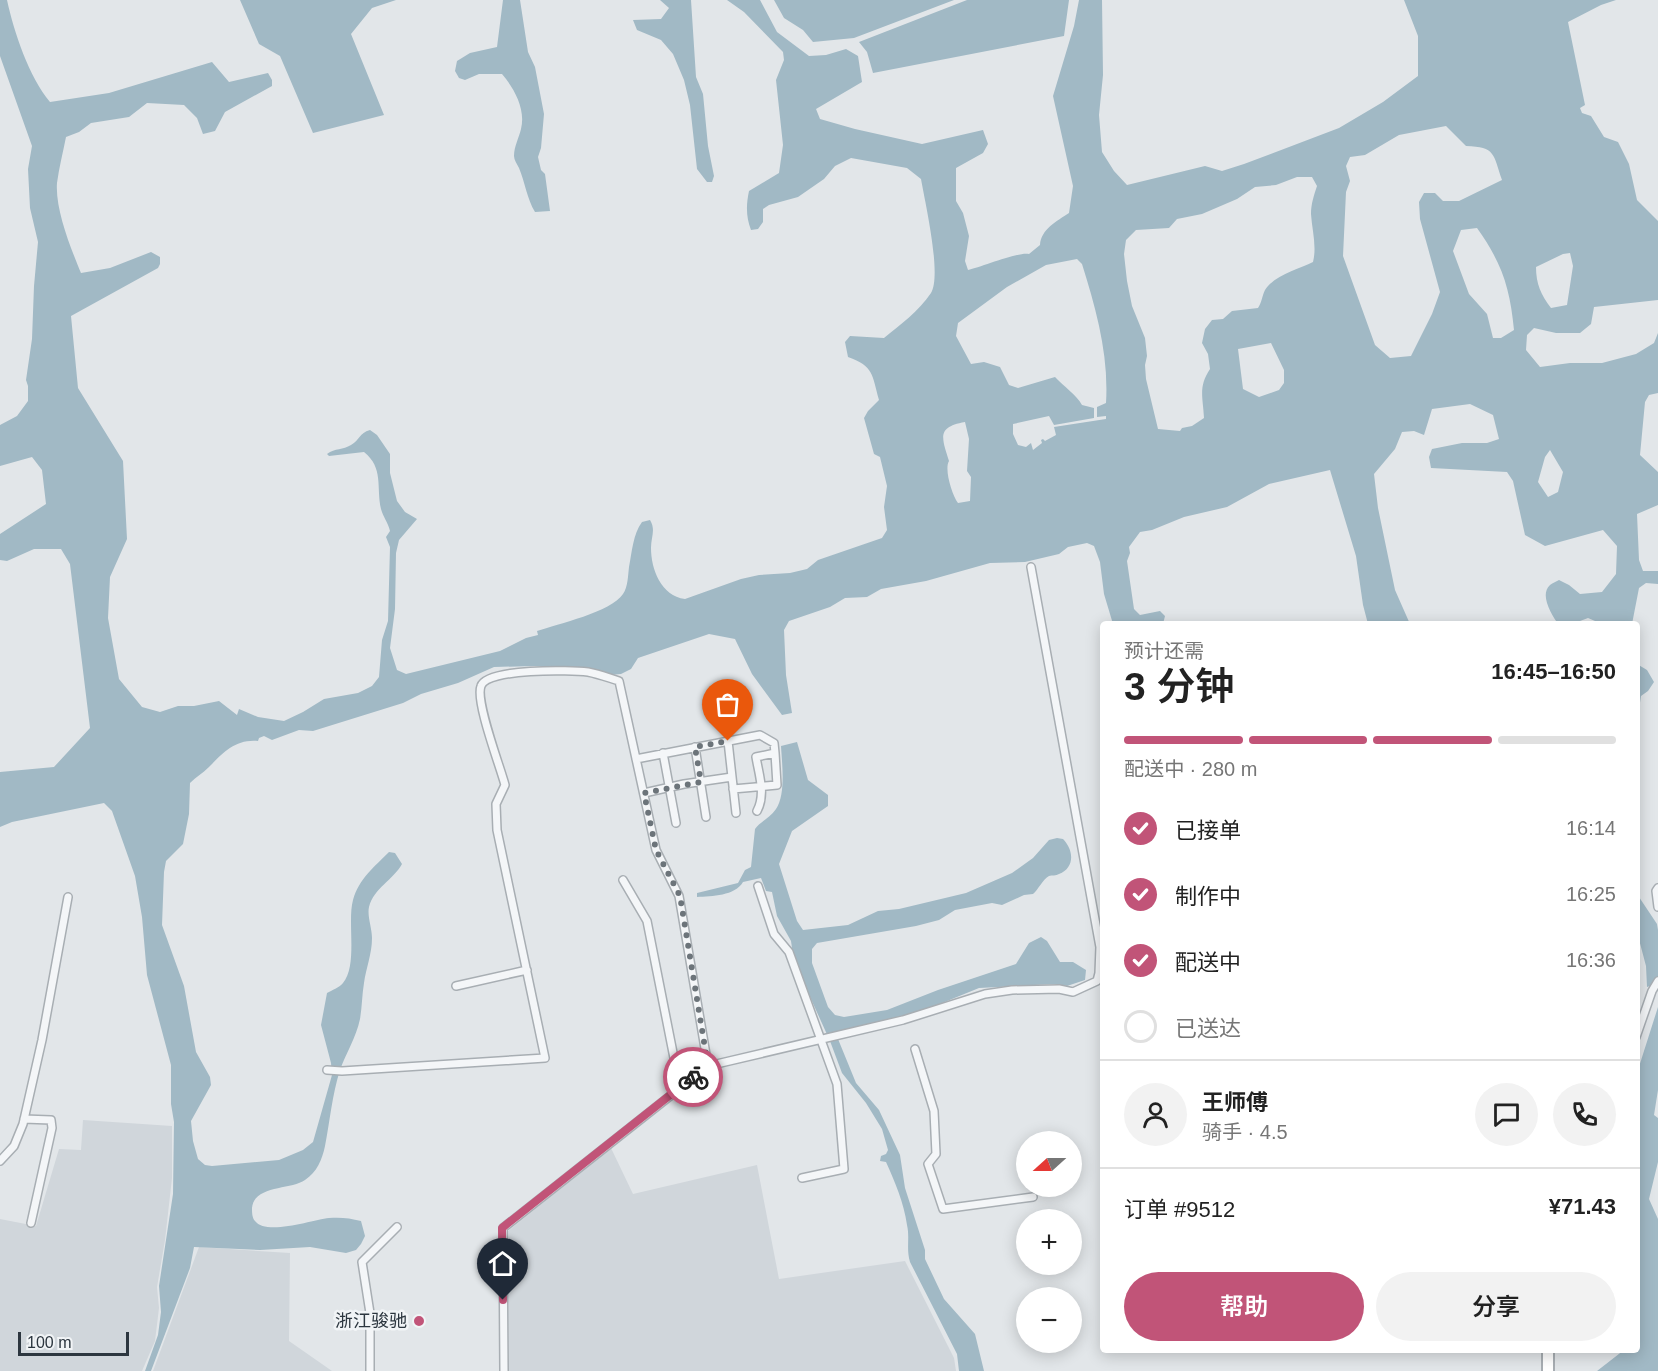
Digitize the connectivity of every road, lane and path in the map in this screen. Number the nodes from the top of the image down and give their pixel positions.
1 (1031, 567) dead end
2 (728, 741) junction
3 (695, 747) junction
4 (663, 753) junction
5 (775, 753) junction
6 (636, 759) junction
7 (732, 777) junction
8 (701, 782) junction
9 (761, 786) junction
10 (669, 787) junction
11 (733, 789) junction
12 (644, 793) junction
13 (757, 811) dead end
14 (736, 813) dead end
15 (706, 817) dead end
16 (676, 823) dead end
17 (623, 880) dead end
18 (758, 886) dead end
19 (1658, 888) edge
20 (68, 897) dead end
21 (1658, 907) edge
22 (527, 970) junction
23 (1658, 981) edge
24 (456, 986) dead end
25 (1640, 1026) edge
26 (824, 1039) junction
27 (915, 1049) dead end
28 (708, 1066) junction
29 (329, 1070) dead end
30 (678, 1090) junction
31 (24, 1119) junction
32 (8, 1152) junction
33 (0, 1153) edge
34 (0, 1161) edge
35 (802, 1178) dead end
36 (1033, 1197) dead end
37 (31, 1223) dead end
38 (397, 1227) dead end
39 (1548, 1353) edge
40 (370, 1371) edge
41 (504, 1371) edge
42 (1548, 1371) edge

1 - 26 street
2 - 3 street
2 - 5 street
2 - 7 street
3 - 4 street
3 - 8 street
4 - 6 street
4 - 10 street
5 - 9 street
5 - 9 street
6 - 12 street
6 - 22 street
7 - 8 street
7 - 11 street
8 - 10 street
8 - 15 street
9 - 11 street
9 - 13 street
10 - 12 street
10 - 16 street
11 - 14 street
12 - 28 street
17 - 30 street
18 - 26 street
19 - 21 street
20 - 31 street
22 - 24 street
22 - 29 street
23 - 25 street
26 - 28 street
26 - 35 street
27 - 36 street
28 - 30 street
30 - 41 street
31 - 32 street
31 - 37 street
32 - 33 street
32 - 34 street
38 - 40 street
39 - 42 street

